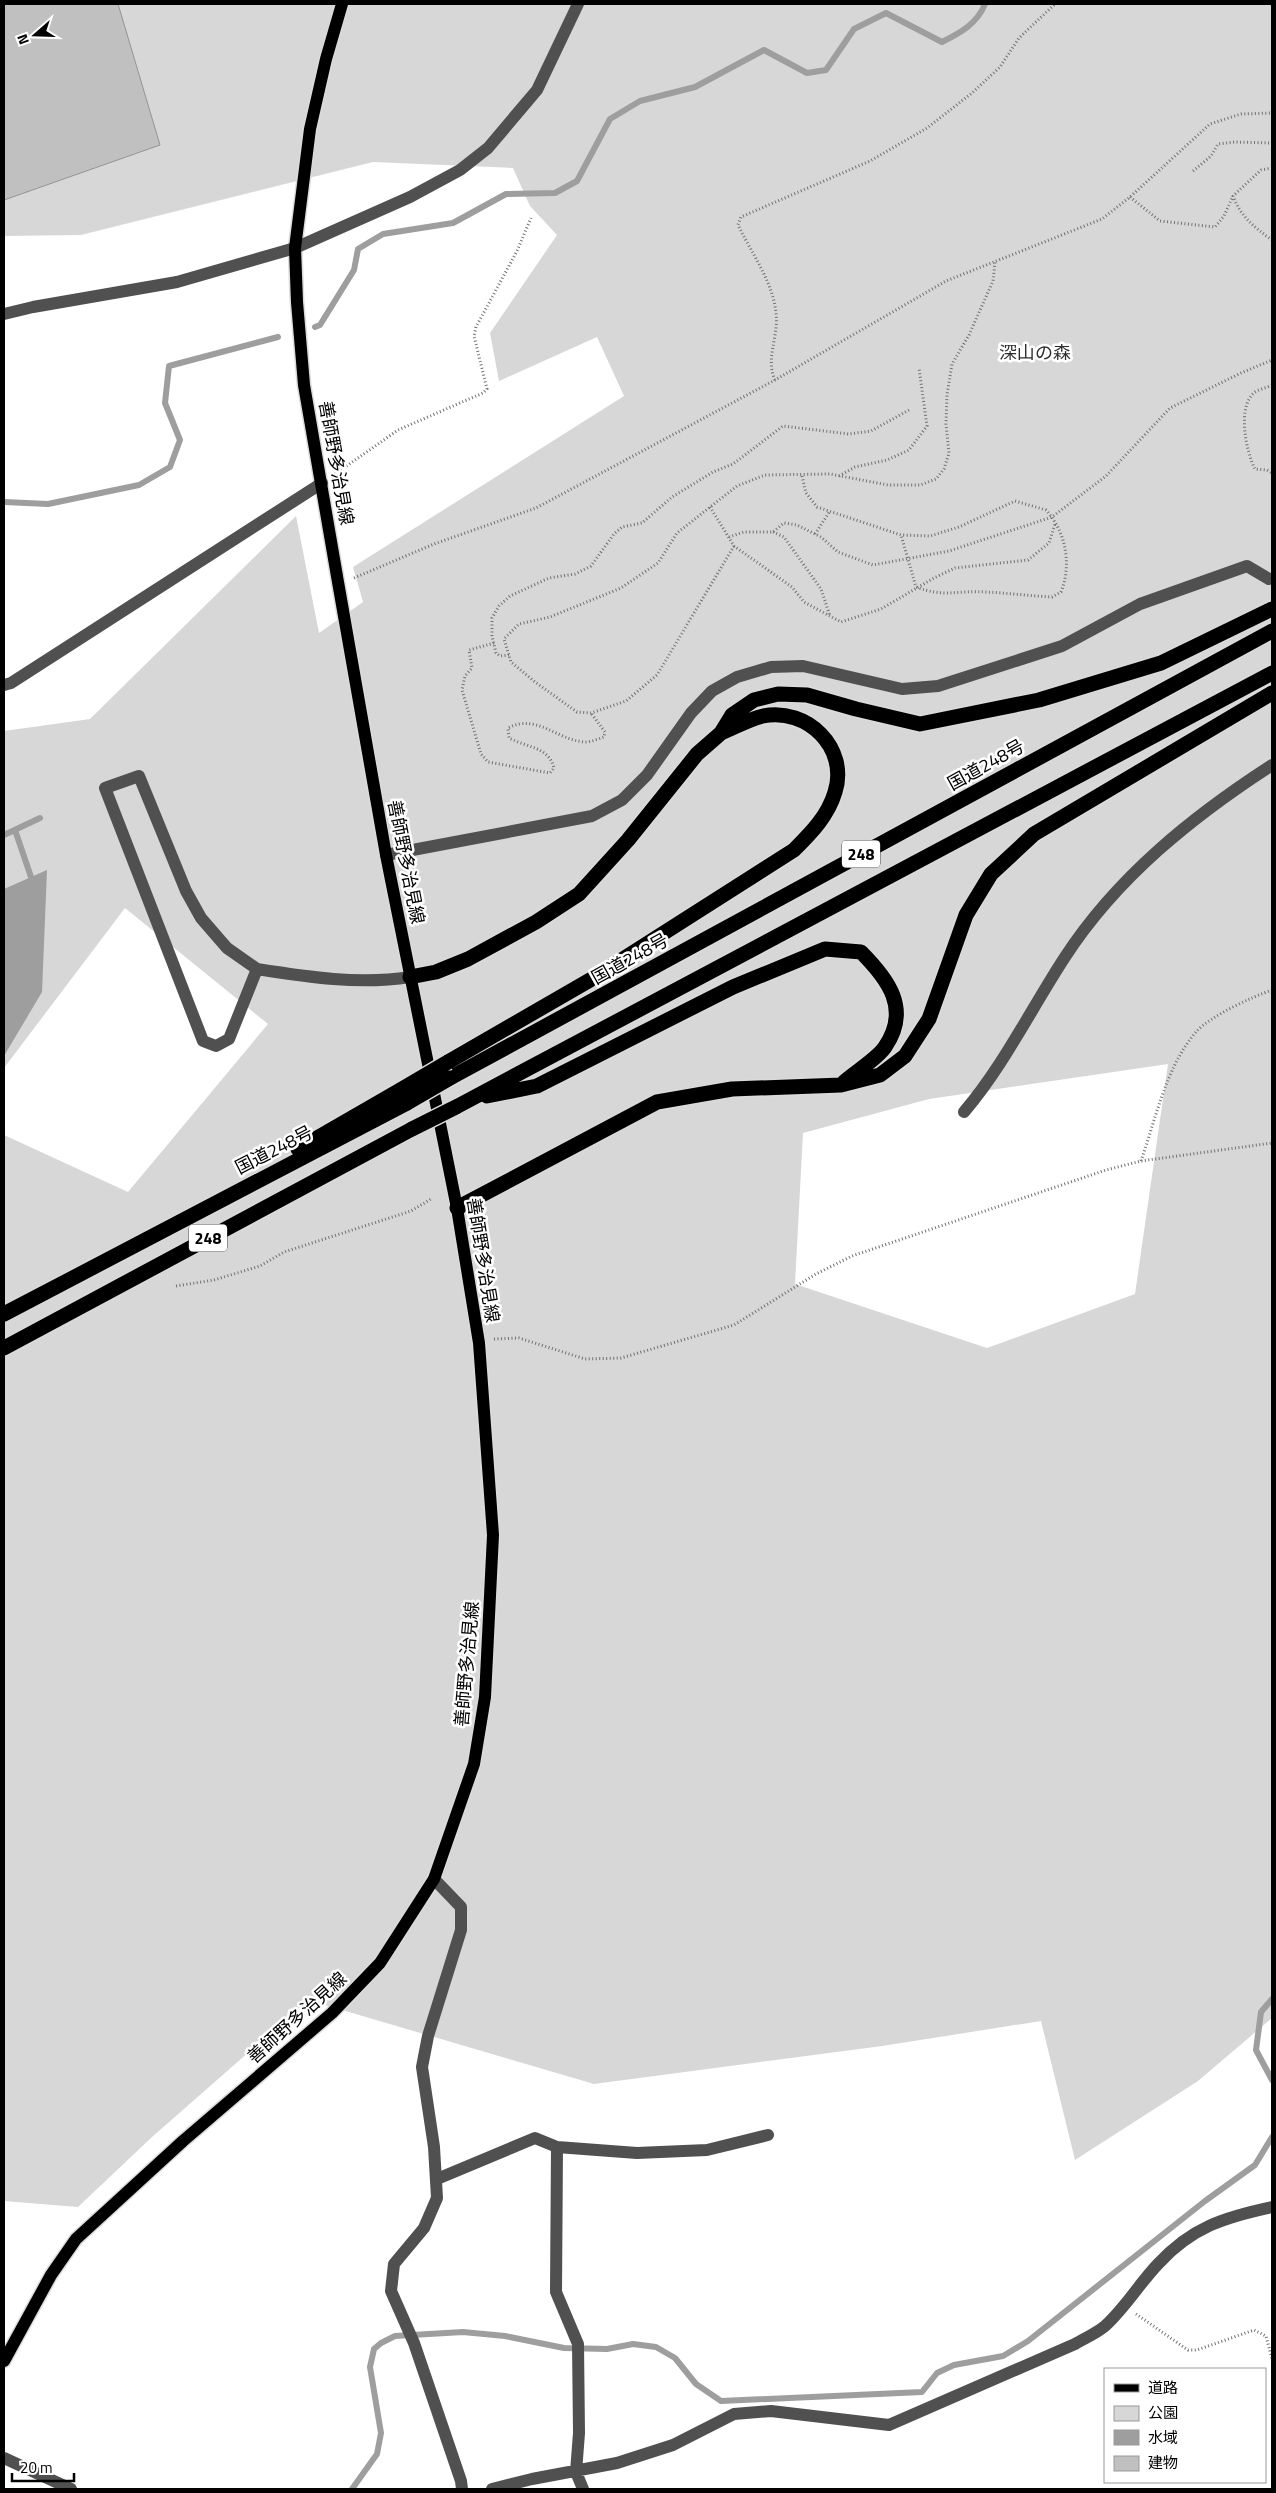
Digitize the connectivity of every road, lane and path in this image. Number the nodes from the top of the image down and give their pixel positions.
1 (342, 4) edge
2 (578, 4) edge
3 (1055, 4) edge
4 (1272, 113) edge
5 (1272, 143) edge
6 (1272, 168) edge
7 (1193, 171) dead end
8 (1233, 196) junction
9 (1130, 197) junction
10 (531, 218) dead end
11 (1272, 240) edge
12 (295, 248) junction
13 (996, 262) junction
14 (4, 314) edge
15 (1272, 360) edge
16 (919, 368) dead end
17 (775, 380) junction
18 (1272, 386) edge
19 (909, 410) dead end
20 (1272, 473) edge
21 (802, 476) junction
22 (839, 476) junction
23 (322, 483) junction
24 (710, 507) junction
25 (830, 511) junction
26 (1052, 516) junction
27 (1055, 524) junction
28 (773, 532) junction
29 (815, 534) junction
30 (901, 535) junction
31 (729, 537) junction
32 (734, 546) junction
33 (909, 558) junction
34 (1269, 579) dead end
35 (338, 582) junction
36 (916, 587) junction
37 (1272, 609) edge
38 (830, 617) junction
39 (1272, 631) edge
40 (494, 643) junction
41 (509, 655) junction
42 (1272, 673) edge
43 (4, 685) edge
44 (1272, 693) edge
45 (591, 713) junction
46 (721, 733) junction
47 (1272, 765) edge
48 (386, 855) junction
49 (257, 970) junction
50 (410, 977) junction
51 (1272, 990) edge
52 (841, 1084) junction
53 (470, 1099) junction
54 (964, 1112) dead end
55 (1272, 1143) edge
56 (1140, 1161) junction
57 (431, 1199) dead end
58 (219, 1200) junction
59 (457, 1208) junction
60 (176, 1286) dead end
61 (4, 1314) edge
62 (479, 1342) junction
63 (4, 1348) edge
64 (434, 1879) junction
65 (768, 2135) dead end
66 (557, 2146) junction
67 (437, 2179) junction
68 (1272, 2207) edge
69 (1127, 2302) junction
70 (1272, 2359) edge
71 (4, 2361) edge
72 (4, 2458) edge
73 (576, 2472) junction
74 (71, 2489) edge
75 (462, 2489) edge
76 (492, 2489) edge
77 (583, 2489) edge

1 - 12 main road, 善師野多治見線
2 - 12 street
3 - 17 path
4 - 9 path
5 - 7 path
6 - 8 path
8 - 9 path
8 - 11 path
9 - 13 path
10 - 23 path
12 - 14 street
12 - 23 main road, 善師野多治見線
13 - 17 path
13 - 22 path
15 - 26 path
16 - 22 path
17 - 35 path
18 - 20 path
19 - 40 path
21 - 22 path
21 - 24 path
21 - 25 path
23 - 35 main road, 善師野多治見線
23 - 43 street
24 - 31 path
24 - 41 path
25 - 29 path
25 - 30 path
26 - 27 path
26 - 30 path
26 - 33 path
27 - 36 path
27 - 36 path
28 - 29 path
28 - 31 path
28 - 38 path
29 - 33 path
30 - 33 path
31 - 32 path
32 - 38 path
32 - 45 path
33 - 36 path
34 - 48 street
35 - 48 main road, 善師野多治見線
36 - 38 path
37 - 46 highway
39 - 58 highway, 国道248号 / 248, bridge
40 - 41 path
40 - 45 path
41 - 45 path
42 - 53 highway, 248
44 - 52 highway
46 - 50 highway
46 - 58 highway, bridge
47 - 54 street
48 - 50 main road, 善師野多治見線
49 - 49 street
49 - 50 street
50 - 59 main road, 善師野多治見線
51 - 56 path
52 - 53 highway
52 - 59 highway
53 - 63 highway, 248, bridge
55 - 56 path
56 - 62 path
57 - 60 path
58 - 61 highway, 国道248号 / 248
59 - 62 main road, 善師野多治見線
62 - 64 main road, 善師野多治見線
64 - 67 street
64 - 71 main road, 善師野多治見線
65 - 66 street
66 - 67 street
66 - 73 street
67 - 75 street
68 - 69 street
69 - 70 path
69 - 73 street
72 - 74 street
73 - 76 street
73 - 77 street

